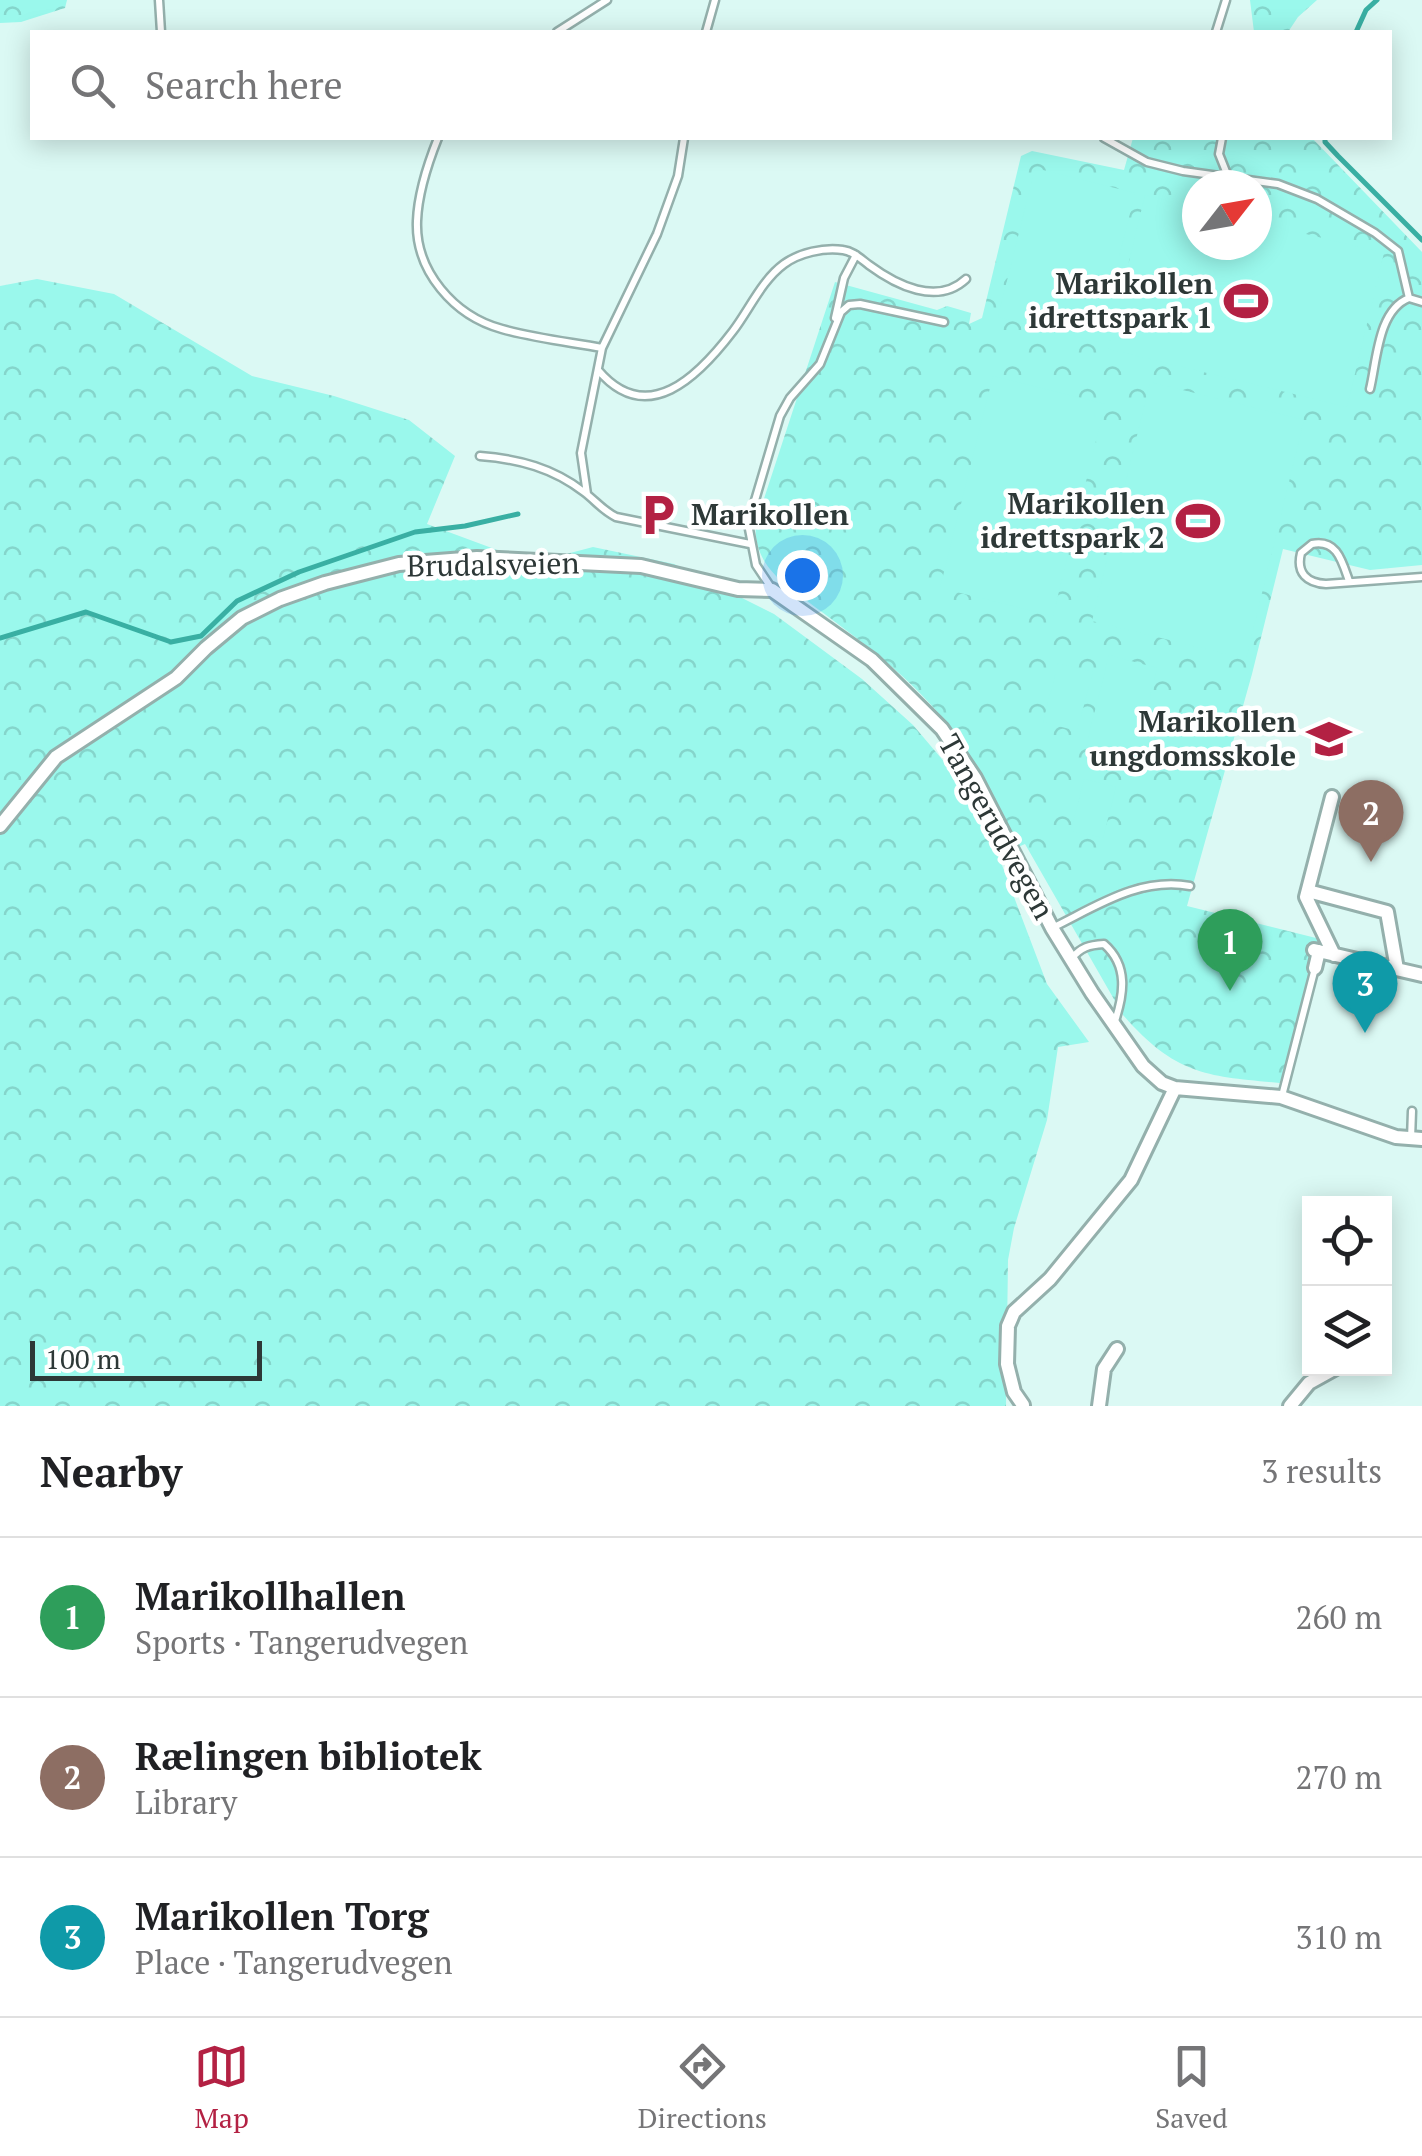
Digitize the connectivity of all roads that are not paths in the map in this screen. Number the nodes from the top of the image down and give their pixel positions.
1 (159, 0) edge
2 (607, 0) edge
3 (704, 0) edge
4 (715, 0) edge
5 (1226, 0) edge
6 (710, 17) junction
7 (161, 30) edge
8 (559, 30) edge
9 (707, 30) edge
10 (1217, 30) edge
11 (437, 140) edge
12 (684, 140) edge
13 (1108, 140) edge
14 (1222, 140) edge
15 (1183, 170) edge
16 (1226, 170) edge
17 (1272, 183) edge
18 (856, 254) junction
19 (966, 279) dead end
20 (1409, 298) junction
21 (1422, 302) edge
22 (944, 322) dead end
23 (834, 330) junction
24 (602, 348) junction
25 (598, 370) junction
26 (1370, 389) dead end
27 (480, 456) dead end
28 (587, 494) junction
29 (750, 544) junction
30 (1422, 576) edge
31 (1349, 581) junction
32 (772, 590) junction
33 (1332, 796) dead end
34 (0, 826) edge
35 (1190, 886) dead end
36 (1308, 891) junction
37 (1052, 928) junction
38 (1334, 954) junction
39 (1070, 959) junction
40 (1315, 968) joint
41 (1397, 969) junction
42 (1422, 975) edge
43 (1114, 1026) junction
44 (1175, 1088) junction
45 (1281, 1098) junction
46 (1412, 1111) dead end
47 (1416, 1139) edge
48 (1117, 1349) dead end
49 (1322, 1376) edge
50 (1023, 1405) edge
51 (1099, 1406) edge
52 (1290, 1406) edge

1 - 7 lane
2 - 8 lane
3 - 6 lane
4 - 6 lane
5 - 10 lane
6 - 9 lane
11 - 24 lane
12 - 24 lane
13 - 15 lane
14 - 16 lane
17 - 20 lane
18 - 19 lane
18 - 23 lane
18 - 25 lane
20 - 21 lane
20 - 26 lane
22 - 23 lane
23 - 29 lane
24 - 25 lane
25 - 28 lane
27 - 28 lane
28 - 29 lane
29 - 32 lane
30 - 31 lane
31 - 31 lane
32 - 34 street, Brudalsveien
32 - 37 street, Tangerudvegen
33 - 36 street
35 - 37 lane
36 - 38 street
36 - 41 street
37 - 39 street, Tangerudvegen
38 - 40 street
38 - 41 street
39 - 43 street, Tangerudvegen
39 - 43 lane, Tangerudvegen
40 - 45 lane
41 - 42 street
43 - 44 street, Tangerudvegen
44 - 45 street
44 - 50 street
45 - 47 street
46 - 47 lane
48 - 51 street
49 - 52 street

